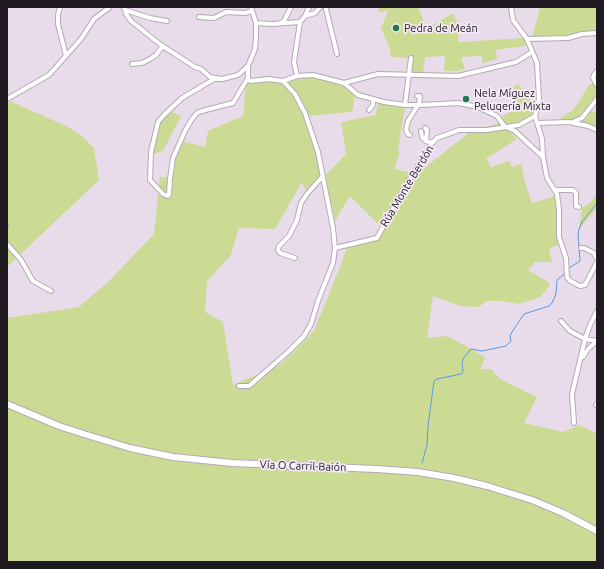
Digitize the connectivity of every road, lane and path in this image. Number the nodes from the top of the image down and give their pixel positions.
1 (60, 7) edge
2 (110, 7) edge
3 (291, 7) edge
4 (309, 7) edge
5 (320, 7) edge
6 (326, 7) edge
7 (511, 7) edge
8 (125, 9) edge
9 (251, 9) edge
10 (305, 16) junction
11 (199, 17) dead end
12 (167, 21) dead end
13 (300, 22) junction
14 (256, 23) junction
15 (281, 24) junction
16 (597, 33) edge
17 (526, 39) junction
18 (162, 46) junction
19 (532, 52) junction
20 (337, 54) dead end
21 (66, 56) junction
22 (411, 58) dead end
23 (132, 64) dead end
24 (248, 66) junction
25 (597, 71) edge
26 (408, 75) junction
27 (297, 76) junction
28 (216, 78) junction
29 (248, 78) junction
30 (284, 81) junction
31 (344, 83) junction
32 (597, 85) edge
33 (417, 96) dead end
34 (7, 99) edge
35 (373, 99) junction
36 (597, 99) edge
37 (405, 105) junction
38 (418, 105) junction
39 (369, 110) dead end
40 (535, 116) junction
41 (573, 122) junction
42 (538, 123) junction
43 (506, 127) junction
44 (423, 129) dead end
45 (597, 130) edge
46 (433, 134) dead end
47 (410, 135) dead end
48 (437, 138) junction
49 (432, 143) junction
50 (543, 156) junction
51 (322, 177) junction
52 (555, 190) junction
53 (579, 207) dead end
54 (7, 244) edge
55 (335, 248) junction
56 (581, 248) dead end
57 (295, 258) dead end
58 (597, 259) edge
59 (597, 262) edge
60 (51, 291) dead end
61 (597, 311) edge
62 (561, 322) dead end
63 (585, 339) junction
64 (597, 341) edge
65 (581, 358) junction
66 (238, 386) dead end
67 (7, 404) edge
68 (574, 423) dead end
69 (597, 531) edge

1 - 21 street
2 - 21 street
3 - 15 street
4 - 10 street
5 - 10 street
6 - 20 street
7 - 17 street
8 - 12 street
8 - 18 street
9 - 11 street
9 - 14 street
10 - 13 street
13 - 15 street
13 - 27 street
14 - 15 street
14 - 24 street
16 - 17 street
17 - 19 street
18 - 23 street
18 - 28 street
19 - 26 street
19 - 40 street
21 - 34 street
22 - 26 street
24 - 28 street
24 - 29 street
25 - 32 street
26 - 31 street
26 - 37 street
27 - 30 street
27 - 31 street
28 - 29 street
29 - 30 street
30 - 51 street
31 - 35 street
33 - 38 street
35 - 37 street
35 - 39 street
36 - 41 street
37 - 38 street
38 - 43 street
38 - 47 street
40 - 42 street
40 - 43 street, Rúa Monte Berdón
41 - 42 street
41 - 45 street
42 - 50 street
43 - 48 street, Rúa Monte Berdón
43 - 50 street
44 - 49 street
46 - 48 street
48 - 49 street, Rúa Monte Berdón
49 - 55 street, Rúa Monte Berdón
50 - 52 street
51 - 55 street
51 - 57 street
52 - 53 street
52 - 59 street
54 - 60 street
55 - 66 street
56 - 58 street
61 - 63 street
62 - 63 street
63 - 64 street
63 - 65 street
64 - 65 street
65 - 68 street
67 - 69 highway, Vía O Carril-Baión

